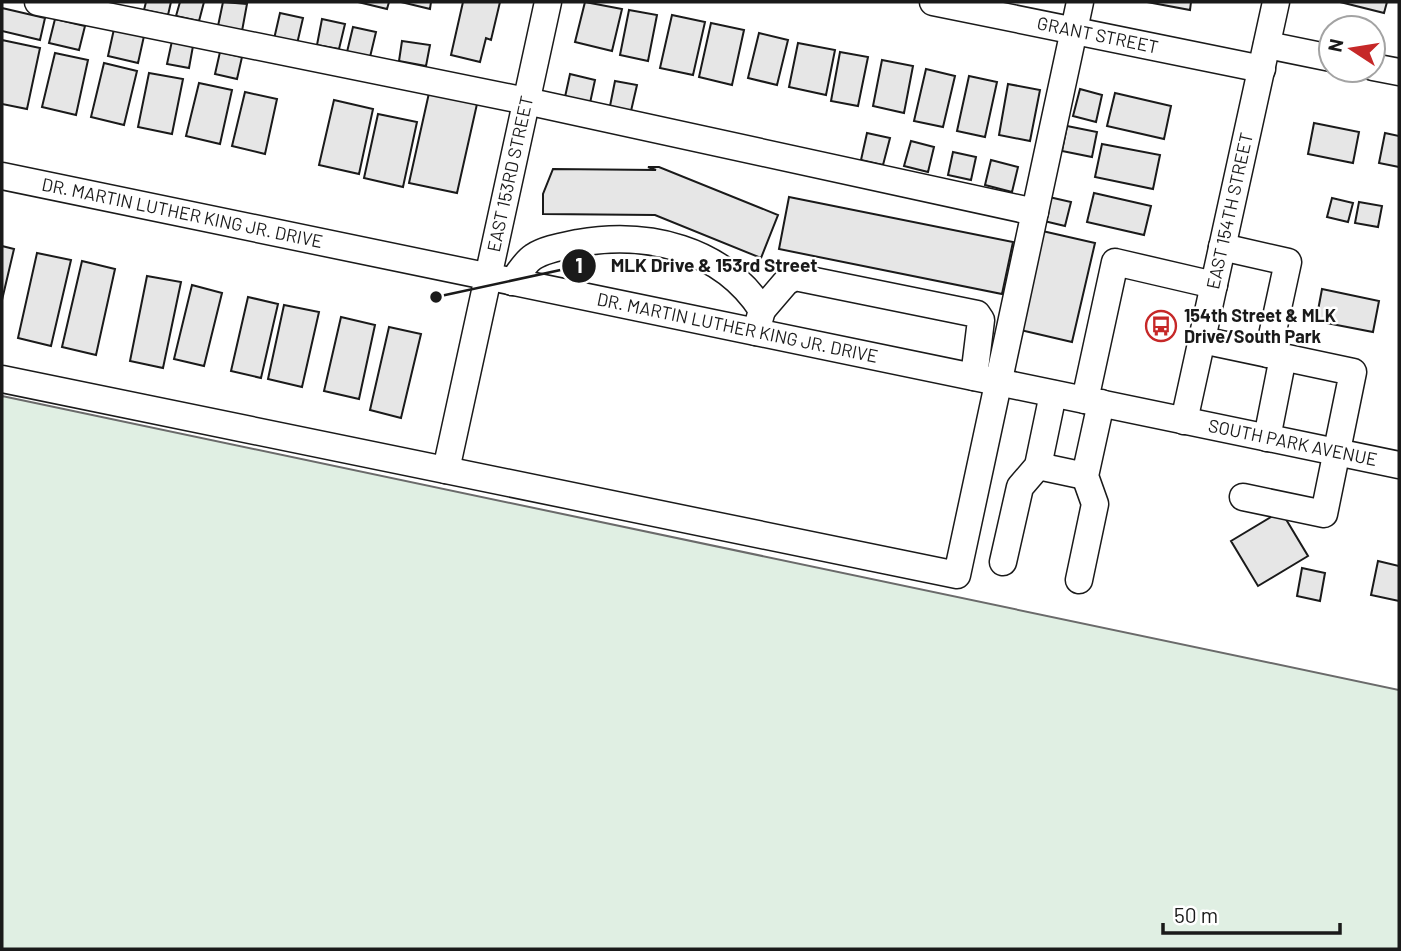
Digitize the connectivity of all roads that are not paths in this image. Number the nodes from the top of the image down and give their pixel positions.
1 (38, 2) edge
2 (548, 2) edge
3 (933, 2) edge
4 (1080, 2) edge
5 (1276, 2) edge
6 (1074, 31) junction
7 (1264, 57) junction
8 (1317, 58) edge
9 (526, 101) junction
10 (2, 176) edge
11 (1035, 212) junction
12 (1222, 247) junction
13 (500, 279) junction
14 (1214, 285) junction
15 (759, 321) junction
16 (1202, 340) junction
17 (1276, 356) junction
18 (2, 379) edge
19 (986, 380) junction
20 (1053, 394) junction
21 (1093, 402) junction
22 (1184, 421) junction
23 (1267, 438) junction
24 (1337, 452) junction
25 (1399, 465) edge
26 (1038, 466) junction
27 (446, 470) junction
28 (1085, 475) junction
29 (1243, 497) dead end
30 (1003, 562) dead end
31 (1079, 580) dead end

1 - 9 street
2 - 9 street, EAST 153RD STREET
3 - 6 street, GRANT STREET
4 - 6 street
5 - 7 street, EAST 154TH STREET
6 - 7 street, GRANT STREET
6 - 11 street
7 - 8 street, GRANT STREET
7 - 12 street, EAST 154TH STREET
9 - 11 street
9 - 13 street, EAST 153RD STREET
10 - 13 street, DR. MARTIN LUTHER KING JR. DRIVE
11 - 19 street
12 - 14 street, EAST 154TH STREET
12 - 17 street
13 - 15 street, DR. MARTIN LUTHER KING JR. DRIVE
13 - 15 street
13 - 27 street, EAST 153RD STREET
14 - 16 street, EAST 154TH STREET
14 - 21 street
15 - 19 street, DR. MARTIN LUTHER KING JR. DRIVE
15 - 19 street
16 - 17 street
16 - 22 street, EAST 154TH STREET
17 - 23 street
17 - 24 street
18 - 27 street
19 - 20 street, DR. MARTIN LUTHER KING JR. DRIVE
19 - 27 street
20 - 21 street, DR. MARTIN LUTHER KING JR. DRIVE
20 - 26 street
21 - 22 street, DR. MARTIN LUTHER KING JR. DRIVE
21 - 28 street
22 - 23 street, SOUTH PARK AVENUE
23 - 24 street, SOUTH PARK AVENUE
24 - 25 street, SOUTH PARK AVENUE
24 - 29 street
26 - 28 street
26 - 30 street
28 - 31 street

